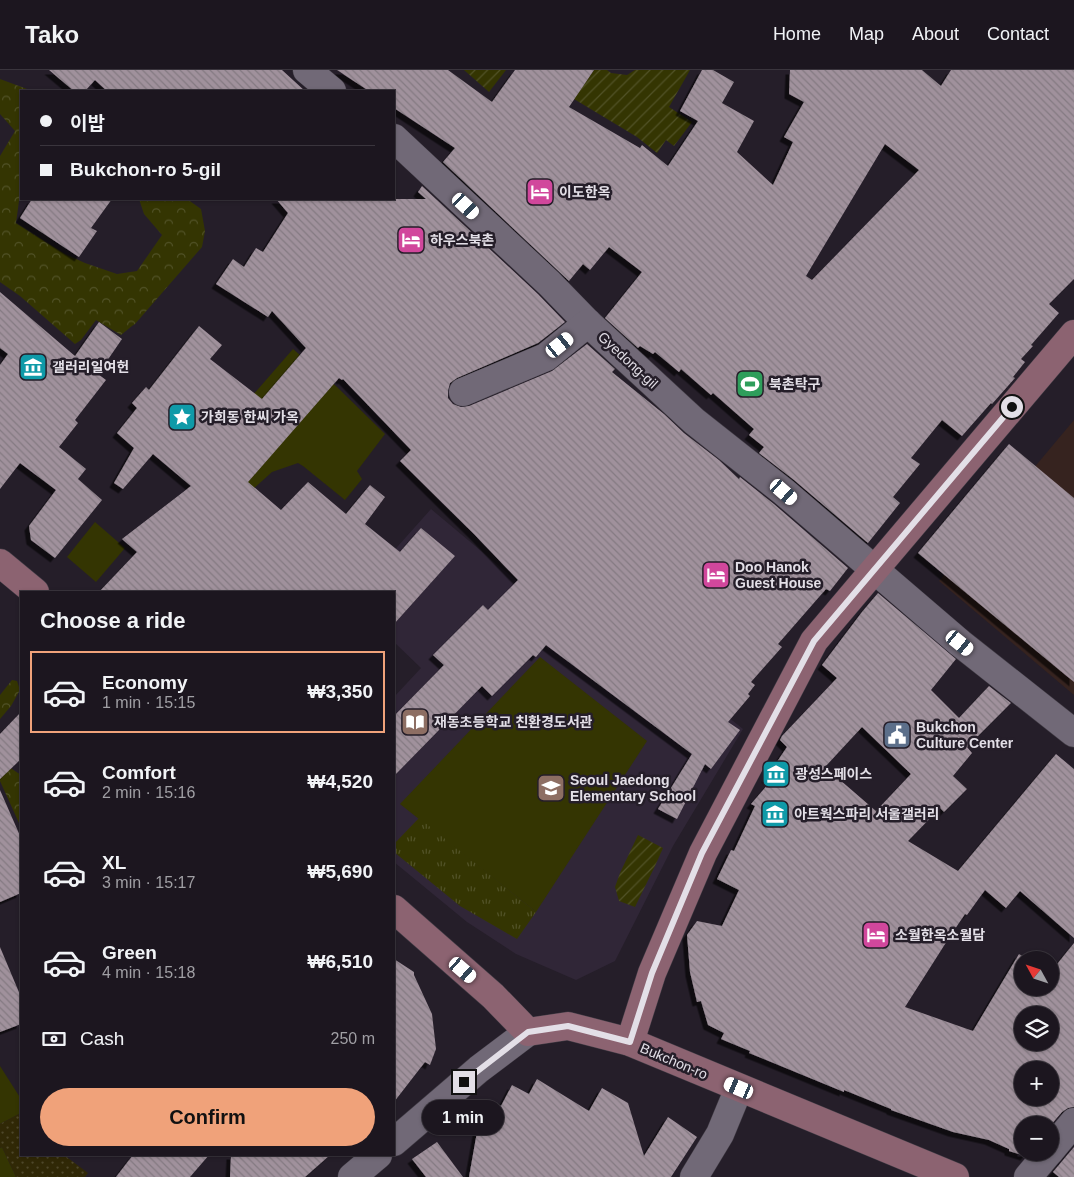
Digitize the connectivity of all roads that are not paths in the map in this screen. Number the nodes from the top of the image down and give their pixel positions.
1 (307, 70) edge
2 (331, 90) edge
3 (395, 139) edge
4 (588, 322) junction
5 (1074, 334) edge
6 (463, 392) dead end
7 (0, 563) edge
8 (874, 570) junction
9 (34, 591) edge
10 (1074, 734) edge
11 (395, 911) edge
12 (528, 1032) junction
13 (630, 1042) junction
14 (739, 1088) junction
15 (1074, 1122) edge
16 (1059, 1140) edge
17 (395, 1141) edge
18 (377, 1156) edge
19 (1041, 1161) edge
20 (352, 1177) edge
21 (694, 1177) edge
22 (955, 1177) edge
23 (1028, 1177) edge

1 - 2 street
3 - 4 street, Gyedong-gil
4 - 6 street
4 - 8 street, Gyedong-gil
5 - 8 street
7 - 9 street
8 - 10 street, Gyedong-gil
8 - 13 street
11 - 12 street
12 - 13 street, Bukchon-ro
12 - 17 street
13 - 14 street, Bukchon-ro
14 - 21 street
14 - 22 street, Bukchon-ro
15 - 16 street
18 - 20 street
19 - 23 street

